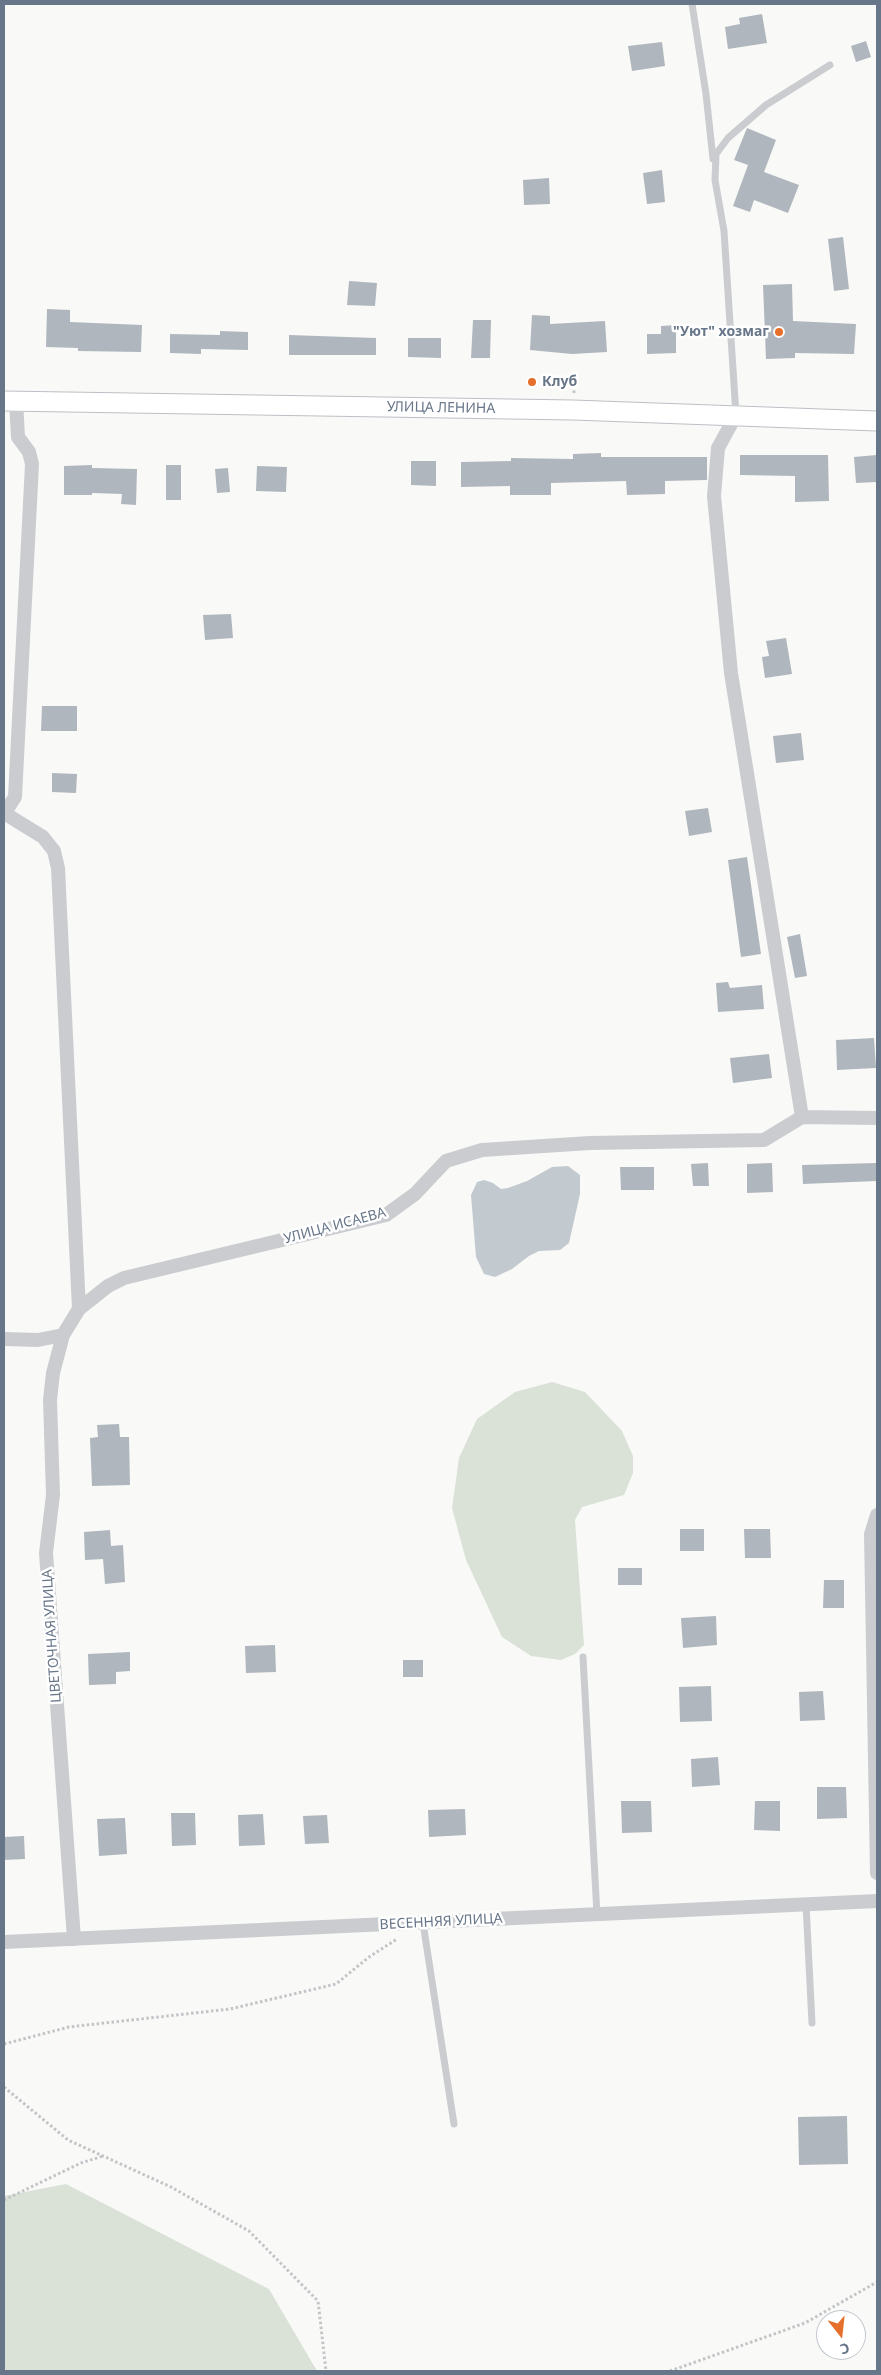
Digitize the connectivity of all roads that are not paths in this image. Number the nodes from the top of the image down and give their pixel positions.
1 (692, 4) edge
2 (830, 65) dead end
3 (715, 180) junction
4 (10, 401) edge
5 (736, 416) junction
6 (877, 421) edge
7 (4, 814) edge
8 (802, 1117) junction
9 (877, 1118) edge
10 (80, 1309) junction
11 (63, 1335) junction
12 (4, 1339) edge
13 (877, 1515) edge
14 (583, 1657) dead end
15 (877, 1873) edge
16 (877, 1901) edge
17 (806, 1904) junction
18 (596, 1914) junction
19 (423, 1923) junction
20 (74, 1939) junction
21 (4, 1942) edge
22 (812, 2023) dead end
23 (454, 2124) dead end

1 - 3 lane
2 - 3 lane
3 - 5 lane
4 - 5 main road, УЛИЦА ЛЕНИНА
4 - 7 street
5 - 6 main road, УЛИЦА ЛЕНИНА
5 - 8 street
7 - 10 street
8 - 9 street
8 - 10 street, УЛИЦА ИСАЕВА
10 - 11 street, УЛИЦА ИСАЕВА
11 - 12 street
11 - 20 street, ЦВЕТОЧНАЯ УЛИЦА
13 - 15 street
14 - 18 lane
16 - 17 street, ВЕСЕННЯЯ УЛИЦА
17 - 18 street, ВЕСЕННЯЯ УЛИЦА
17 - 22 lane
18 - 19 street, ВЕСЕННЯЯ УЛИЦА
19 - 20 street, ВЕСЕННЯЯ УЛИЦА
19 - 23 lane
20 - 21 street, ВЕСЕННЯЯ УЛИЦА

